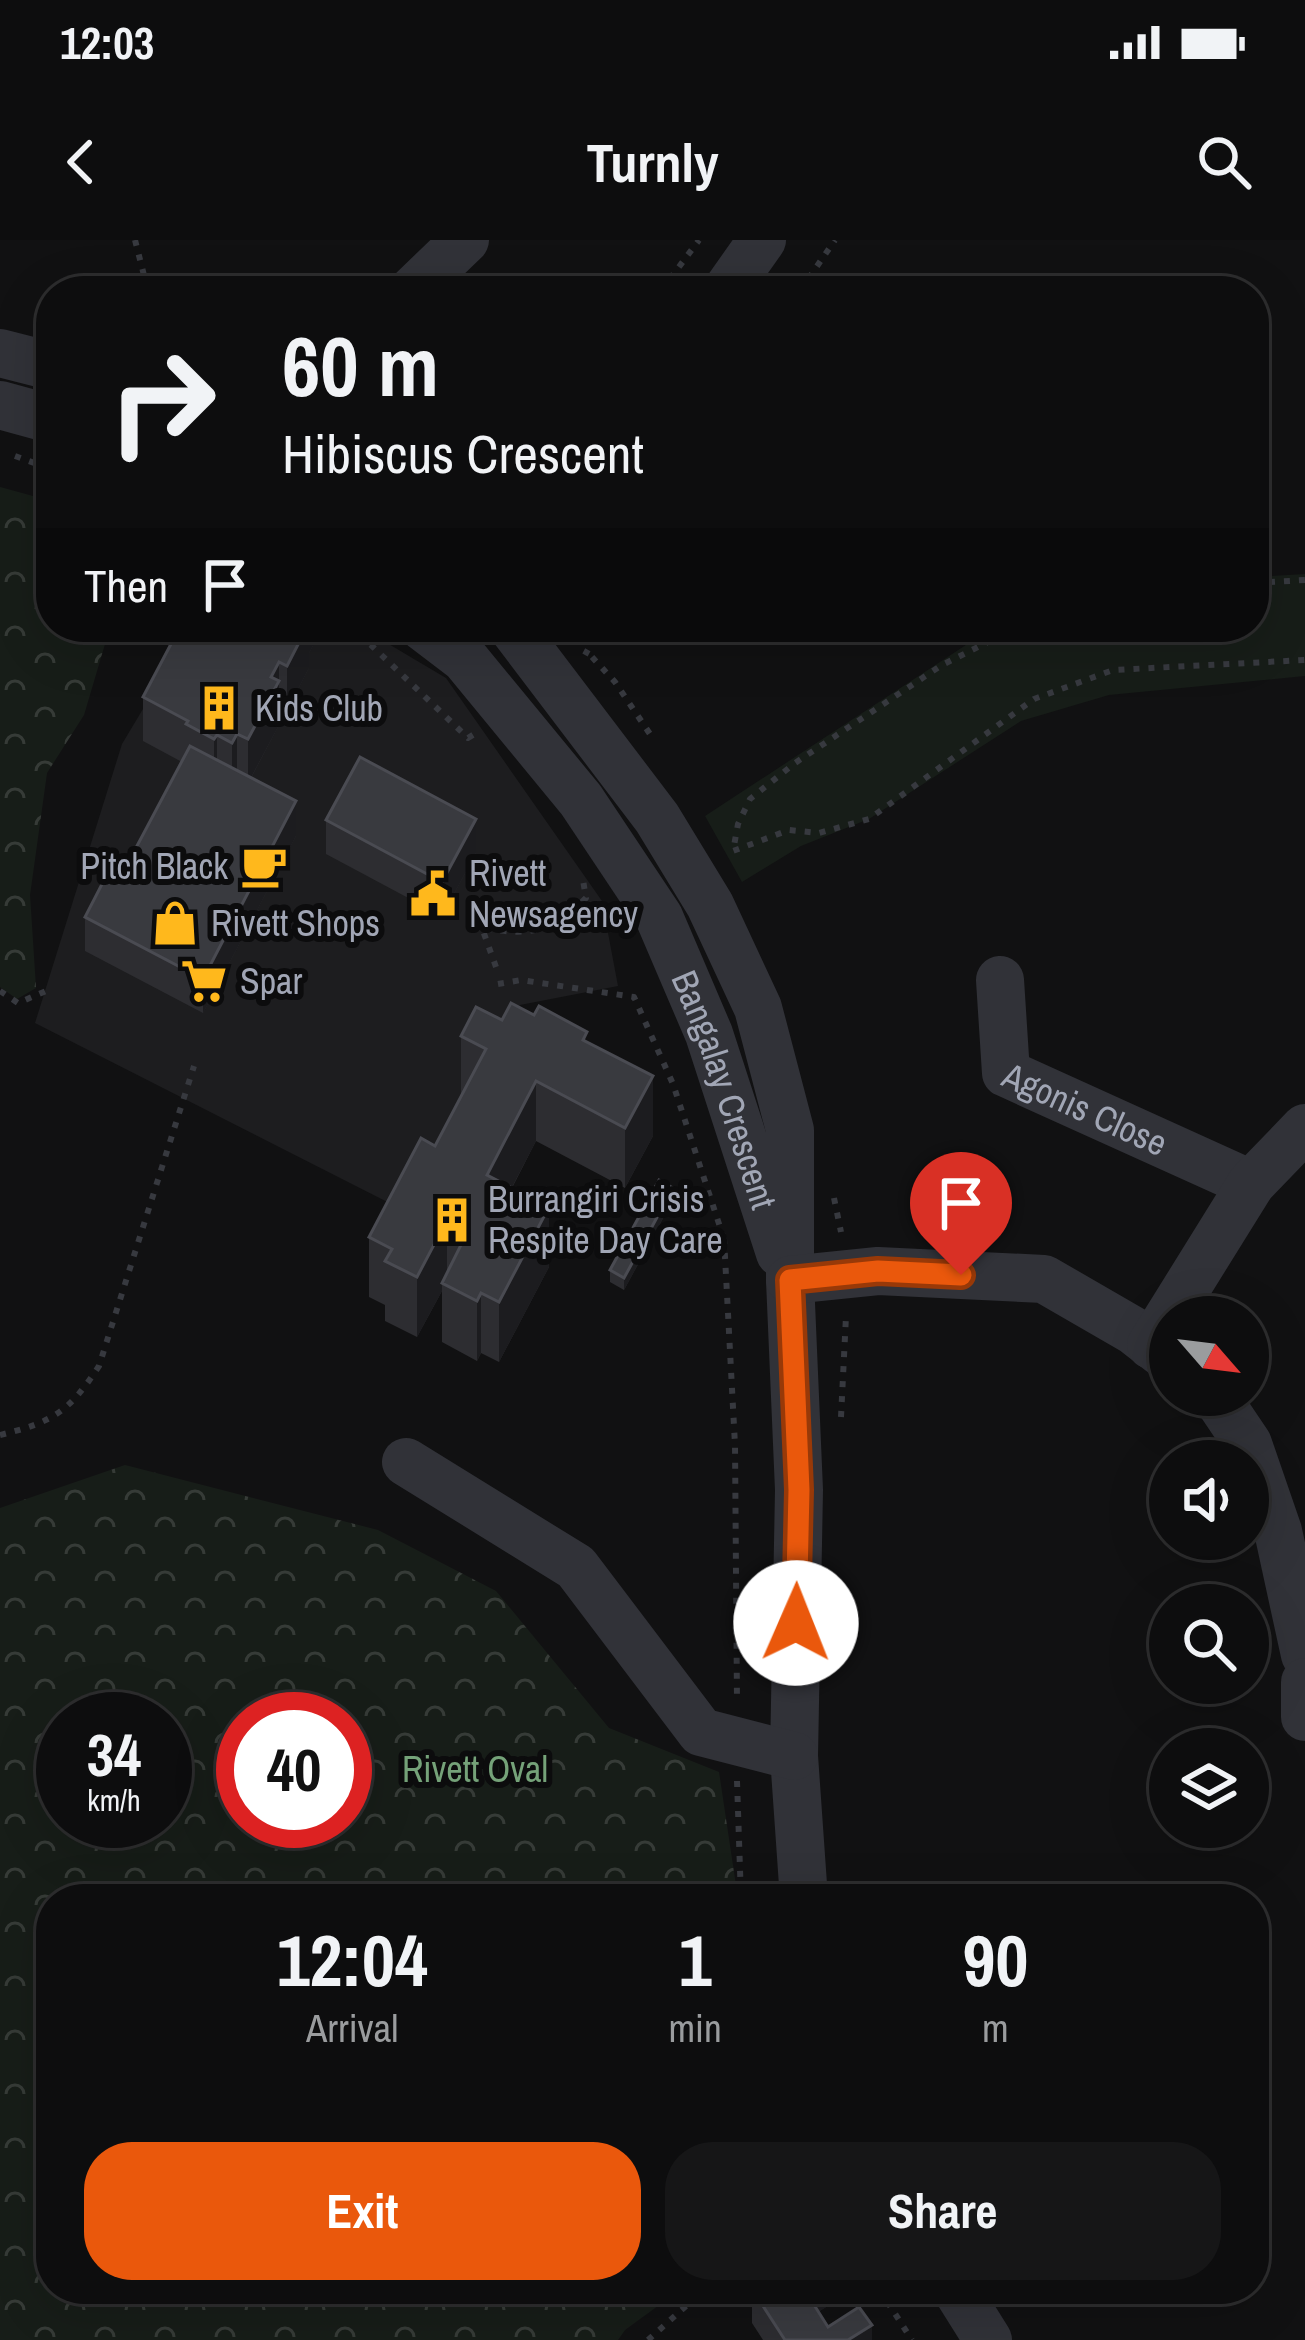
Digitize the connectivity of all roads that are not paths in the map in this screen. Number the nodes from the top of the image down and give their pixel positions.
1 (465, 240) edge
2 (762, 240) edge
3 (428, 276) edge
4 (737, 276) edge
5 (0, 353) edge
6 (36, 362) edge
7 (0, 405) edge
8 (36, 415) edge
9 (460, 642) edge
10 (523, 642) edge
11 (1000, 980) dead end
12 (1305, 1128) edge
13 (1251, 1184) junction
14 (790, 1280) junction
15 (1190, 1296) edge
16 (1149, 1345) edge
17 (1229, 1416) edge
18 (406, 1462) dead end
19 (1305, 1655) edge
20 (1305, 1682) edge
21 (1305, 1717) edge
22 (794, 1756) junction
23 (803, 1884) edge
24 (965, 2304) edge
25 (988, 2340) edge

1 - 3 street
2 - 4 street
5 - 6 street
7 - 8 street
9 - 14 street, Bangalay Crescent
10 - 14 street, Bangalay Crescent
11 - 13 street, Agonis Close
12 - 13 street
13 - 15 street
14 - 16 street
14 - 22 street, Bangalay Crescent
17 - 19 street
18 - 22 street
20 - 21 street
22 - 23 street, Bangalay Crescent
24 - 25 street

